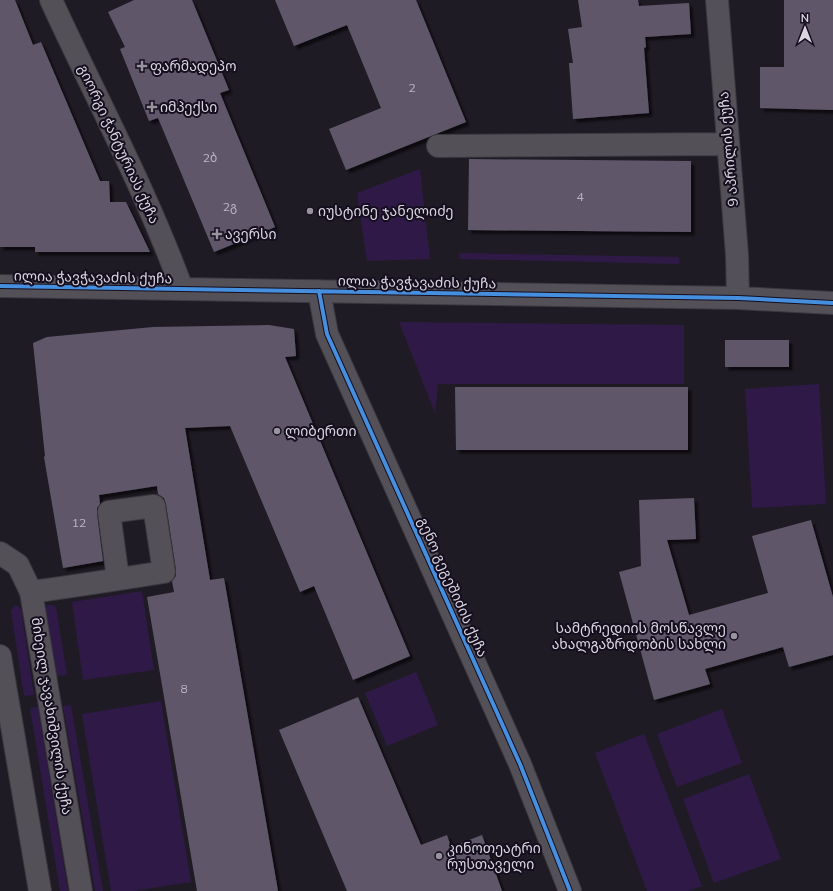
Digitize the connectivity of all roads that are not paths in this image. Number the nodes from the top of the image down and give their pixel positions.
1 (51, 0) edge
2 (717, 0) edge
3 (728, 144) junction
4 (438, 146) dead end
5 (0, 286) edge
6 (182, 289) junction
7 (319, 291) junction
8 (738, 298) junction
9 (833, 303) edge
10 (0, 552) edge
11 (118, 579) dead end
12 (31, 592) junction
13 (0, 656) edge
14 (40, 891) edge
15 (81, 891) edge
16 (570, 891) edge

1 - 6 street, გიორგი ჭანტურიას ქუჩა
2 - 3 street, 9 აპრილის ქუჩა
3 - 4 street
3 - 8 street, 9 აპრილის ქუჩა
5 - 6 street, ილია ჭავჭავაძის ქუჩა
6 - 7 street, ილია ჭავჭავაძის ქუჩა
7 - 8 street, ილია ჭავჭავაძის ქუჩა
7 - 16 street, გენო გეგეშიძის ქუჩა
8 - 9 street, ილია ჭავჭავაძის ქუჩა
10 - 12 street, მიხეილ ჯავახიშვილის ქუჩა
11 - 12 street
12 - 15 street, მიხეილ ჯავახიშვილის ქუჩა
13 - 14 street

